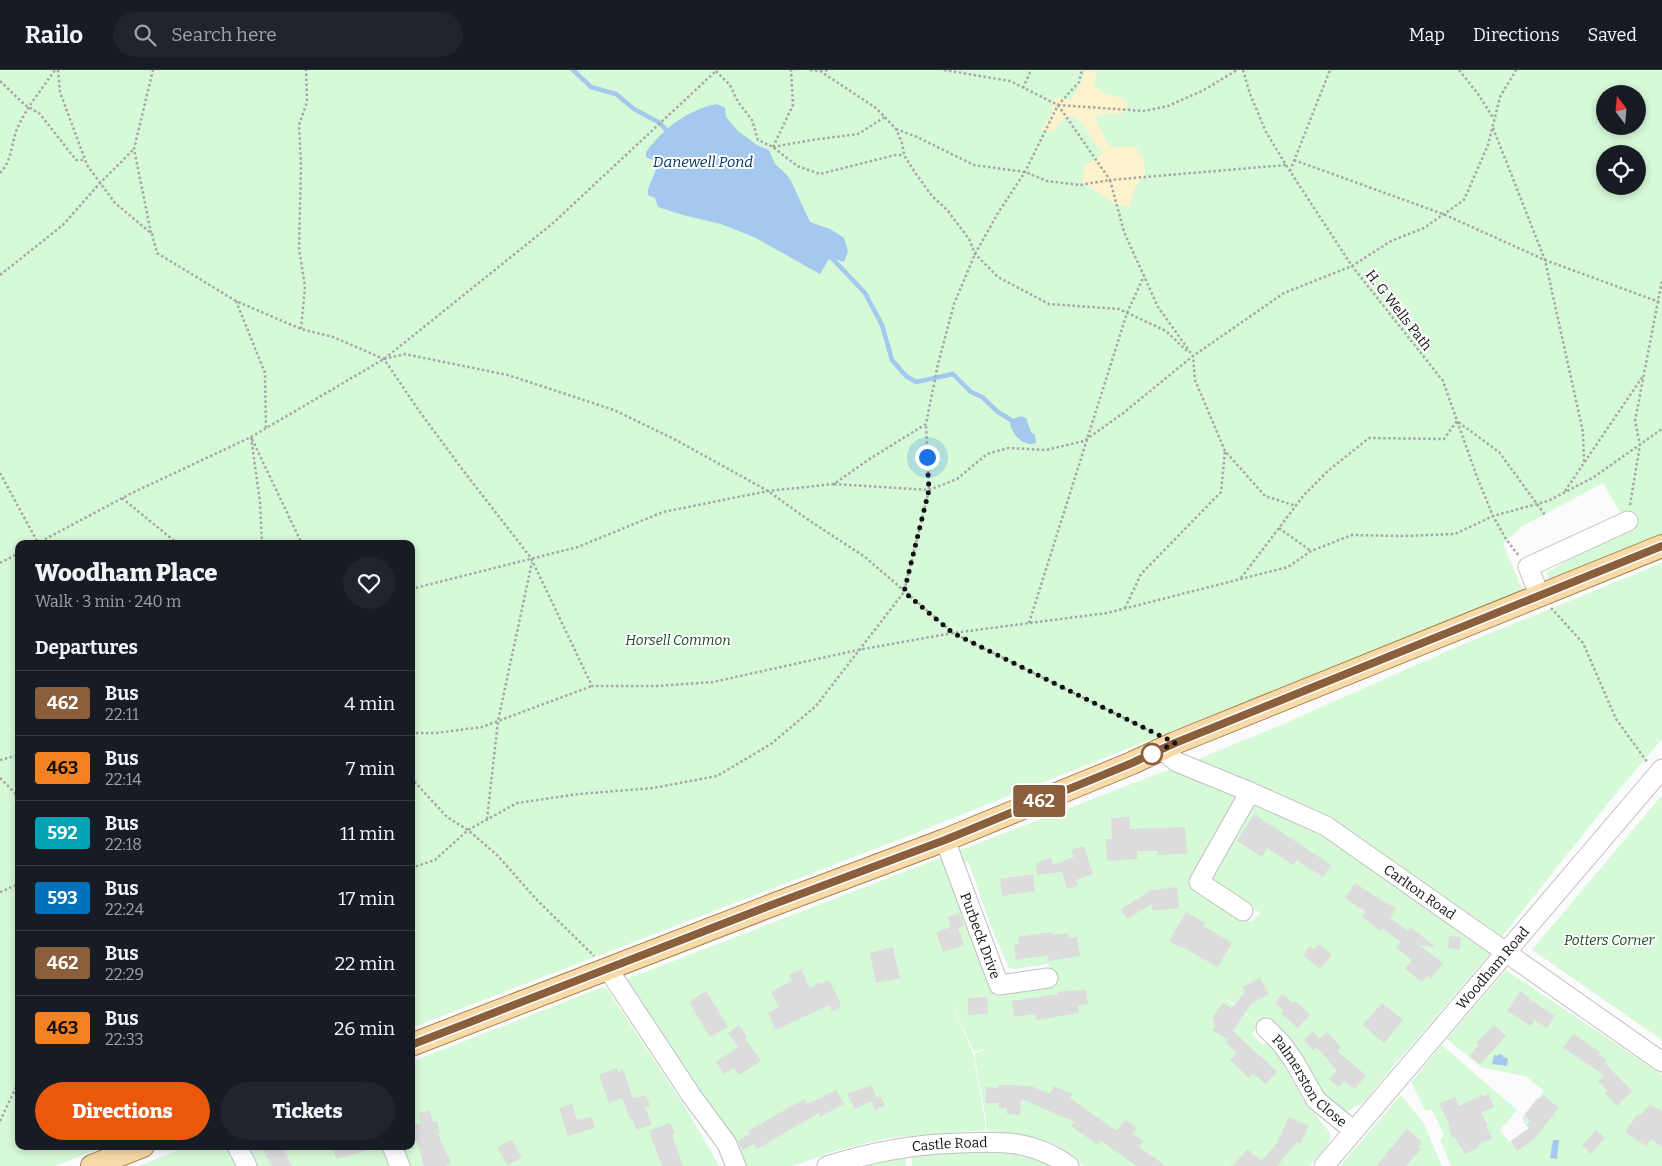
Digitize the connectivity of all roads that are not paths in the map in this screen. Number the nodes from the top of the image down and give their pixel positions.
1 (1628, 521) road end
2 (1662, 546) edge
3 (1540, 596) junction
4 (1169, 746) junction
5 (1660, 772) edge
6 (1250, 792) junction
7 (945, 840) junction
8 (1244, 911) dead end
9 (1505, 952) junction
10 (608, 969) junction
11 (1048, 978) dead end
12 (1266, 1028) dead end
13 (415, 1043) edge
14 (1662, 1062) edge
15 (1354, 1131) junction
16 (133, 1150) edge
17 (239, 1150) edge
18 (394, 1150) edge
19 (92, 1166) edge
20 (247, 1166) edge
21 (400, 1166) edge
22 (736, 1166) edge
23 (826, 1166) edge
24 (1069, 1166) edge
25 (1324, 1166) edge

1 - 3 street
2 - 3 main road
3 - 4 main road
4 - 6 street, Carlton Road
4 - 7 main road
5 - 9 street, Woodham Road
6 - 8 street
6 - 9 street, Carlton Road
7 - 10 main road
7 - 11 street, Purbeck Drive
9 - 14 street, Carlton Road
9 - 15 street, Woodham Road
10 - 13 main road
10 - 22 street
12 - 15 street, Palmerston Close
15 - 25 street, Woodham Road
16 - 19 main road
17 - 20 street
18 - 21 street
23 - 24 street, Castle Road

